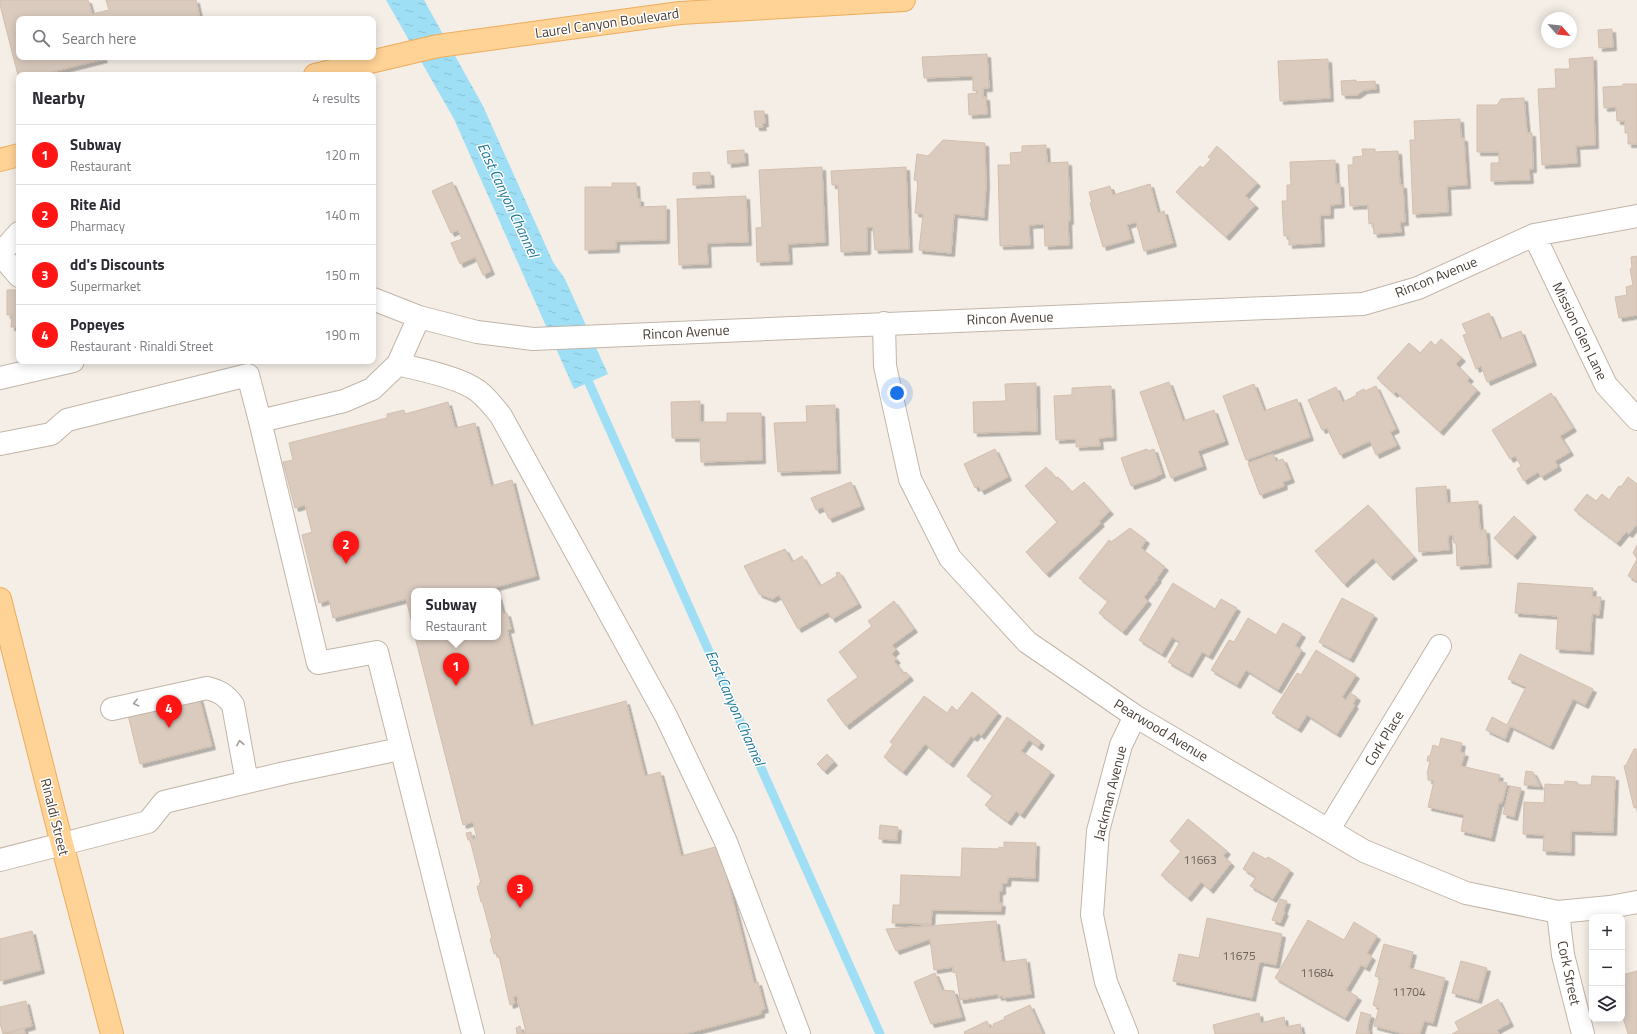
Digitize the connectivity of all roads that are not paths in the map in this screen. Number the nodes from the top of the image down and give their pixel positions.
1 (904, 0) edge
2 (328, 72) edge
3 (1637, 216) edge
4 (1534, 235) junction
5 (16, 236) edge
6 (0, 254) edge
7 (16, 255) edge
8 (16, 273) edge
9 (376, 300) edge
10 (419, 317) junction
11 (884, 323) junction
12 (60, 364) edge
13 (398, 364) junction
14 (246, 368) edge
15 (0, 378) edge
16 (1637, 419) edge
17 (260, 421) junction
18 (0, 444) edge
19 (0, 599) edge
20 (1440, 646) dead end
21 (112, 709) dead end
22 (1135, 716) junction
23 (400, 749) junction
24 (247, 782) junction
25 (1329, 830) junction
26 (62, 844) junction
27 (0, 860) edge
28 (1637, 902) edge
29 (1558, 912) junction
30 (112, 1034) edge
31 (472, 1034) edge
32 (799, 1034) edge
33 (1127, 1034) edge
34 (1583, 1034) edge

1 - 2 main road, Laurel Canyon Boulevard
3 - 4 street, Rincon Avenue
4 - 11 street, Rincon Avenue
4 - 16 street, Mission Glen Lane
5 - 6 street
6 - 7 street
6 - 8 street
9 - 10 street, Rincon Avenue
10 - 11 street, Rincon Avenue
10 - 13 street
11 - 22 street, Pearwood Avenue
12 - 15 street
13 - 17 street
13 - 32 street
14 - 17 street
14 - 18 street
17 - 23 street
19 - 26 main road, Rinaldi Street
20 - 25 street, Cork Place
24 -> 21 street
22 - 25 street, Pearwood Avenue
22 - 33 street, Jackman Avenue
23 - 24 street
23 - 31 street
24 - 26 street
25 - 29 street, Pearwood Avenue
26 - 27 street
26 - 30 main road, Rinaldi Street
28 - 29 street, Pearwood Avenue
29 - 34 street, Cork Street

